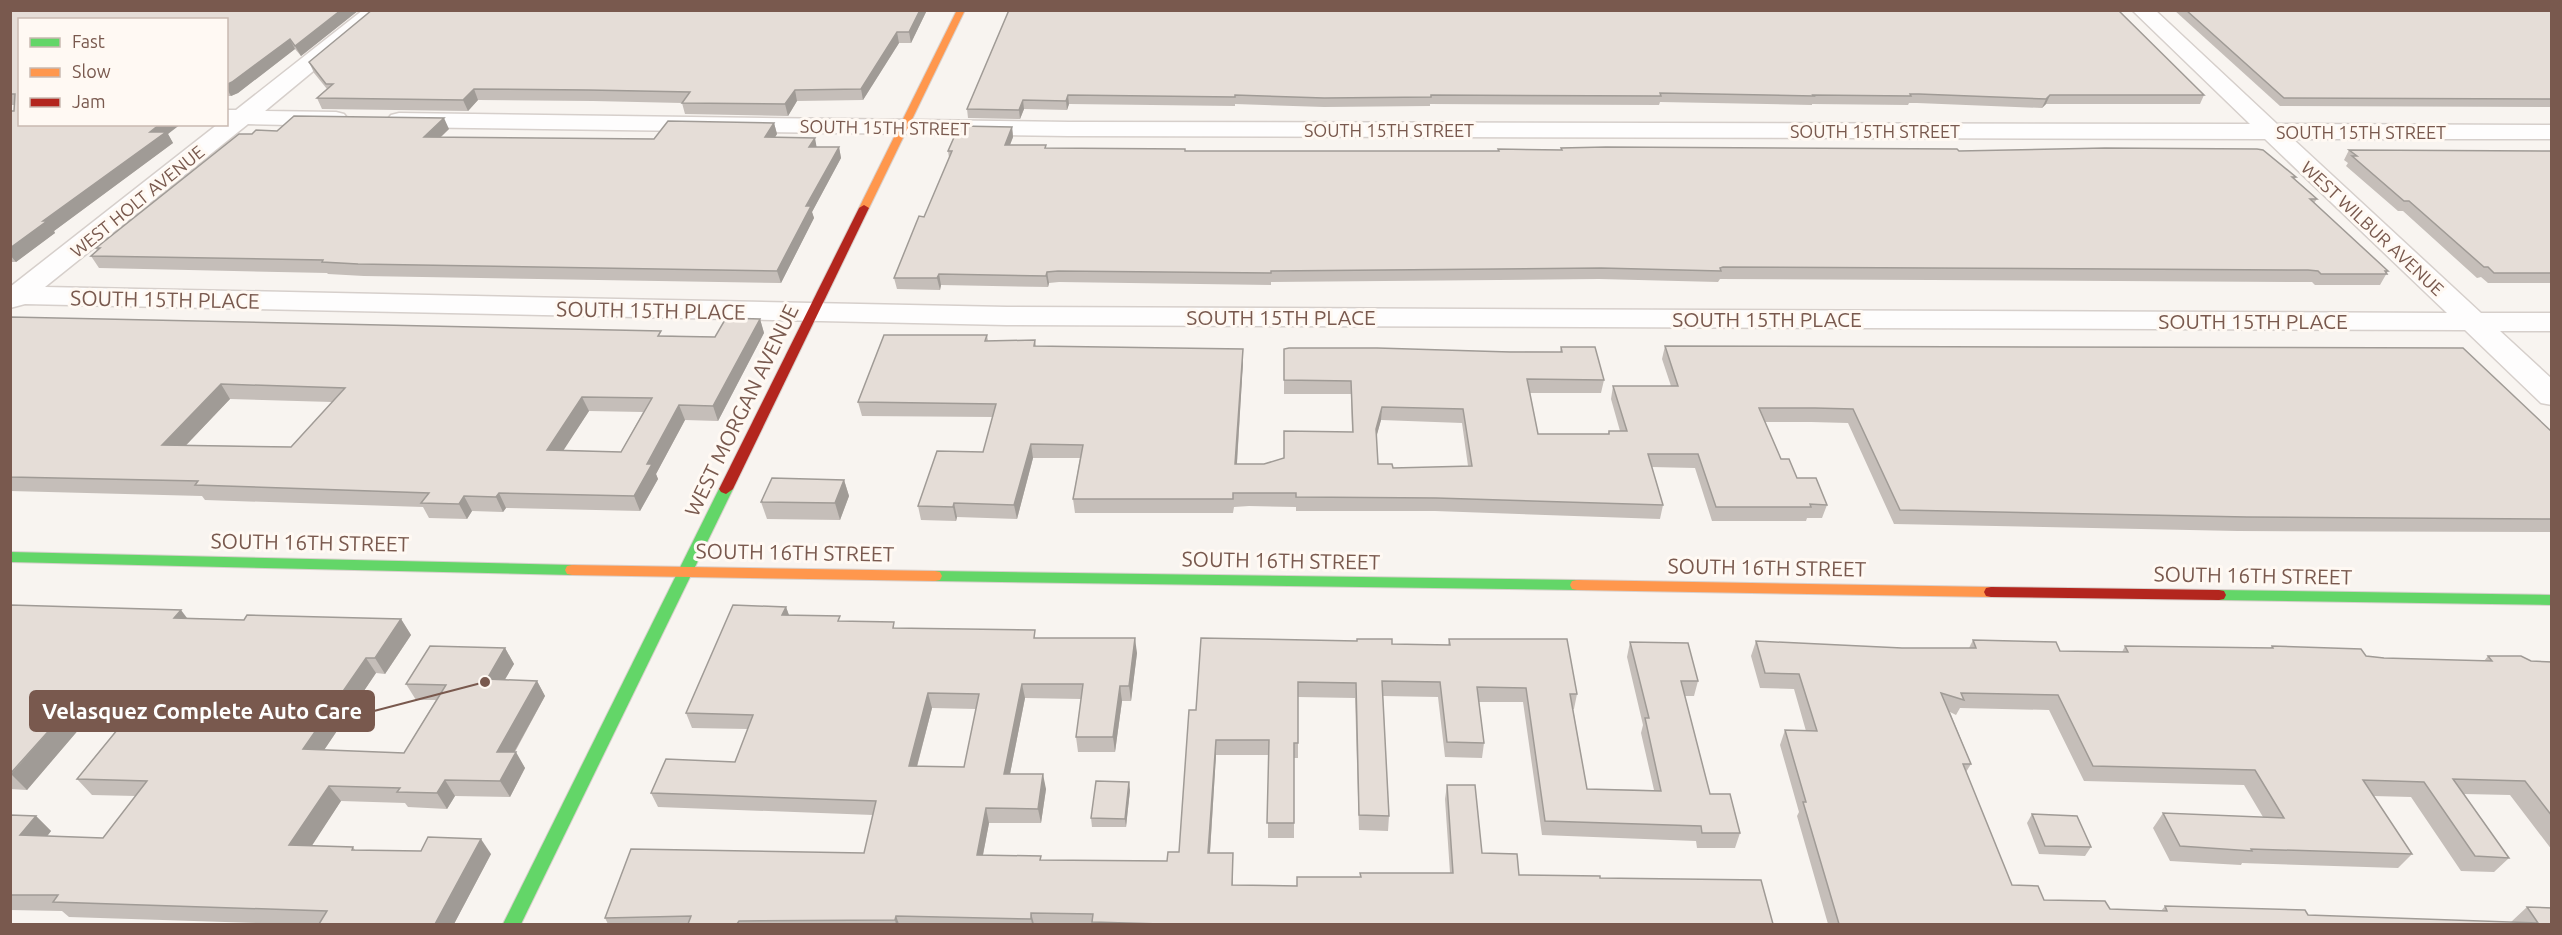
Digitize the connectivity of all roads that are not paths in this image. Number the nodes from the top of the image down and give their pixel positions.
1 (377, 10) edge
2 (961, 10) edge
3 (2142, 10) edge
4 (234, 118) edge
5 (224, 126) edge
6 (903, 128) junction
7 (2269, 132) junction
8 (2552, 132) edge
9 (13, 298) edge
10 (812, 313) junction
11 (2474, 322) junction
12 (2552, 322) edge
13 (2552, 396) edge
14 (10, 557) edge
15 (684, 572) junction
16 (2552, 600) edge
17 (512, 924) edge

1 - 4 street, WEST HOLT AVENUE
2 - 6 street, WEST MORGAN AVENUE
3 - 7 street, WEST WILBUR AVENUE
4 - 6 street, SOUTH 15TH STREET
5 - 9 street, WEST HOLT AVENUE
6 - 7 street, SOUTH 15TH STREET
6 - 10 street, WEST MORGAN AVENUE
7 - 8 street, SOUTH 15TH STREET
7 - 11 street, WEST WILBUR AVENUE
9 - 10 street, SOUTH 15TH PLACE
10 - 11 street, SOUTH 15TH PLACE
10 - 15 street, WEST MORGAN AVENUE
11 - 12 street, SOUTH 15TH PLACE
11 - 13 street, WEST WILBUR AVENUE
14 - 15 street, SOUTH 16TH STREET
15 - 16 street, SOUTH 16TH STREET
15 - 17 street, WEST MORGAN AVENUE

